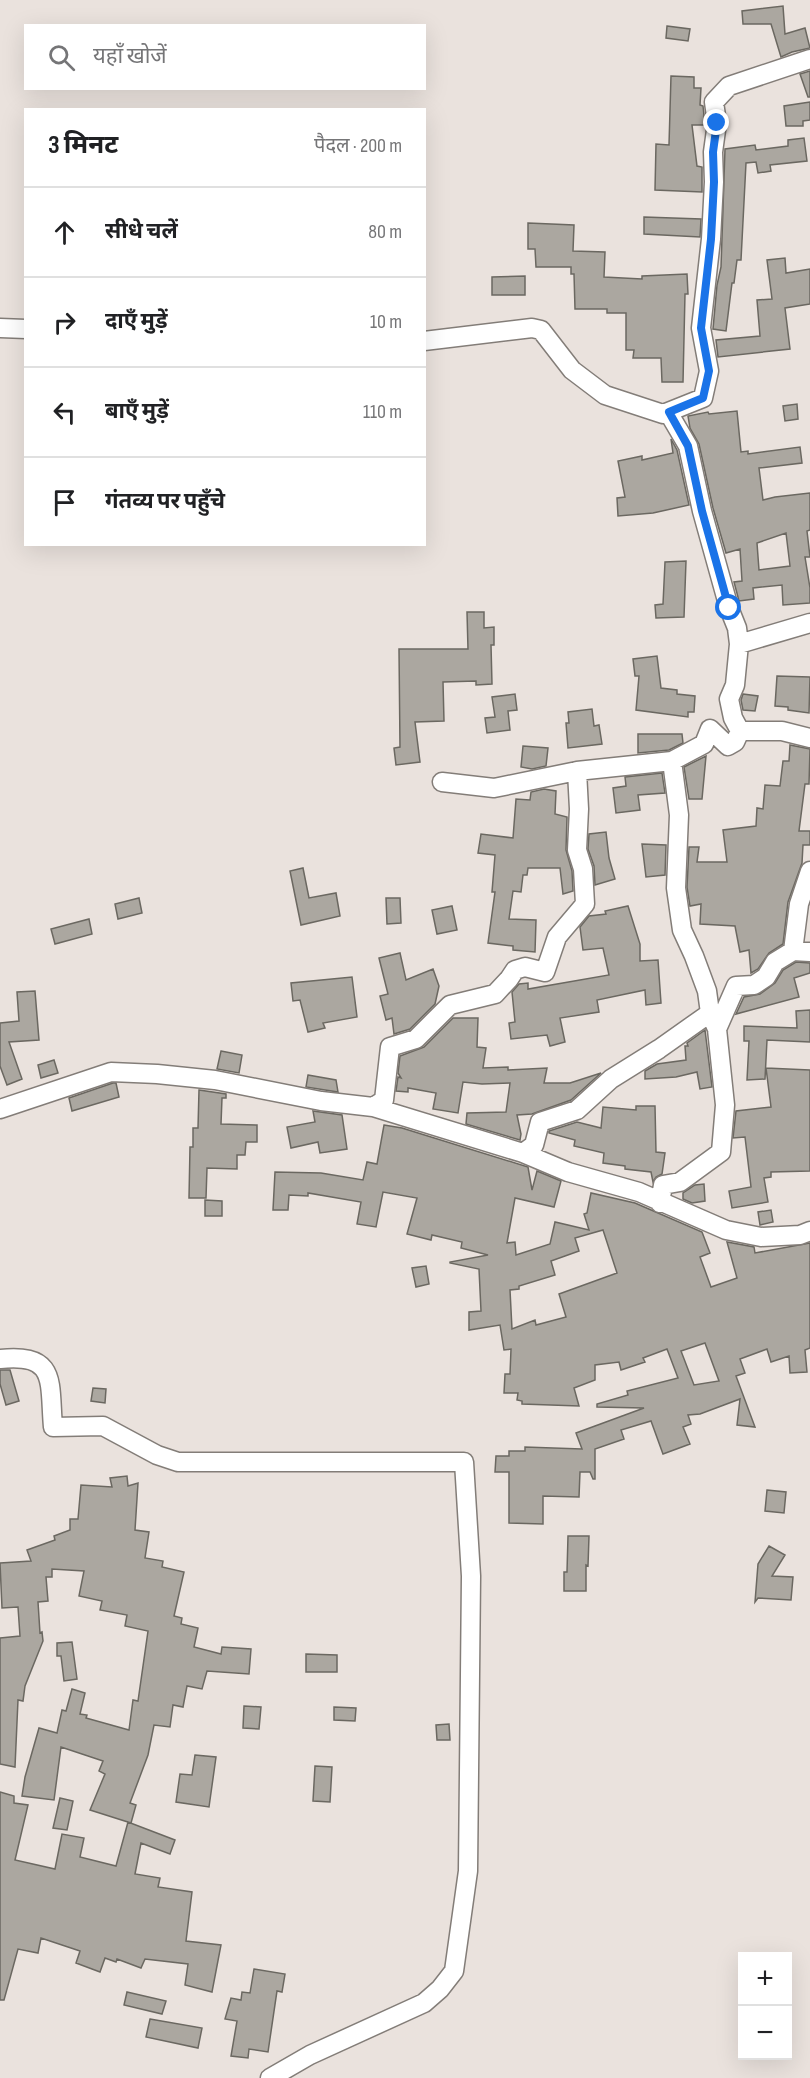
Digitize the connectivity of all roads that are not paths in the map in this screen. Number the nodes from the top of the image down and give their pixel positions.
1 (810, 59) edge
2 (0, 328) edge
3 (24, 329) edge
4 (426, 341) edge
5 (669, 412) junction
6 (810, 623) edge
7 (739, 644) junction
8 (740, 731) junction
9 (810, 738) edge
10 (672, 761) junction
11 (577, 771) junction
12 (442, 782) dead end
13 (810, 871) edge
14 (802, 952) edge
15 (713, 1021) junction
16 (373, 1107) junction
17 (0, 1109) edge
18 (523, 1153) junction
19 (660, 1203) junction
20 (810, 1231) edge
21 (0, 1359) edge
22 (270, 2078) edge

1 - 5 street
2 - 3 street
4 - 5 street
5 - 7 street
6 - 7 street
7 - 8 street
8 - 9 street
8 - 10 street
10 - 11 street
10 - 15 street
11 - 12 street
11 - 16 street
13 - 14 street
14 - 15 street
15 - 18 street
15 - 19 street
16 - 17 street
16 - 18 street
18 - 19 street
19 - 20 street
21 - 22 street

